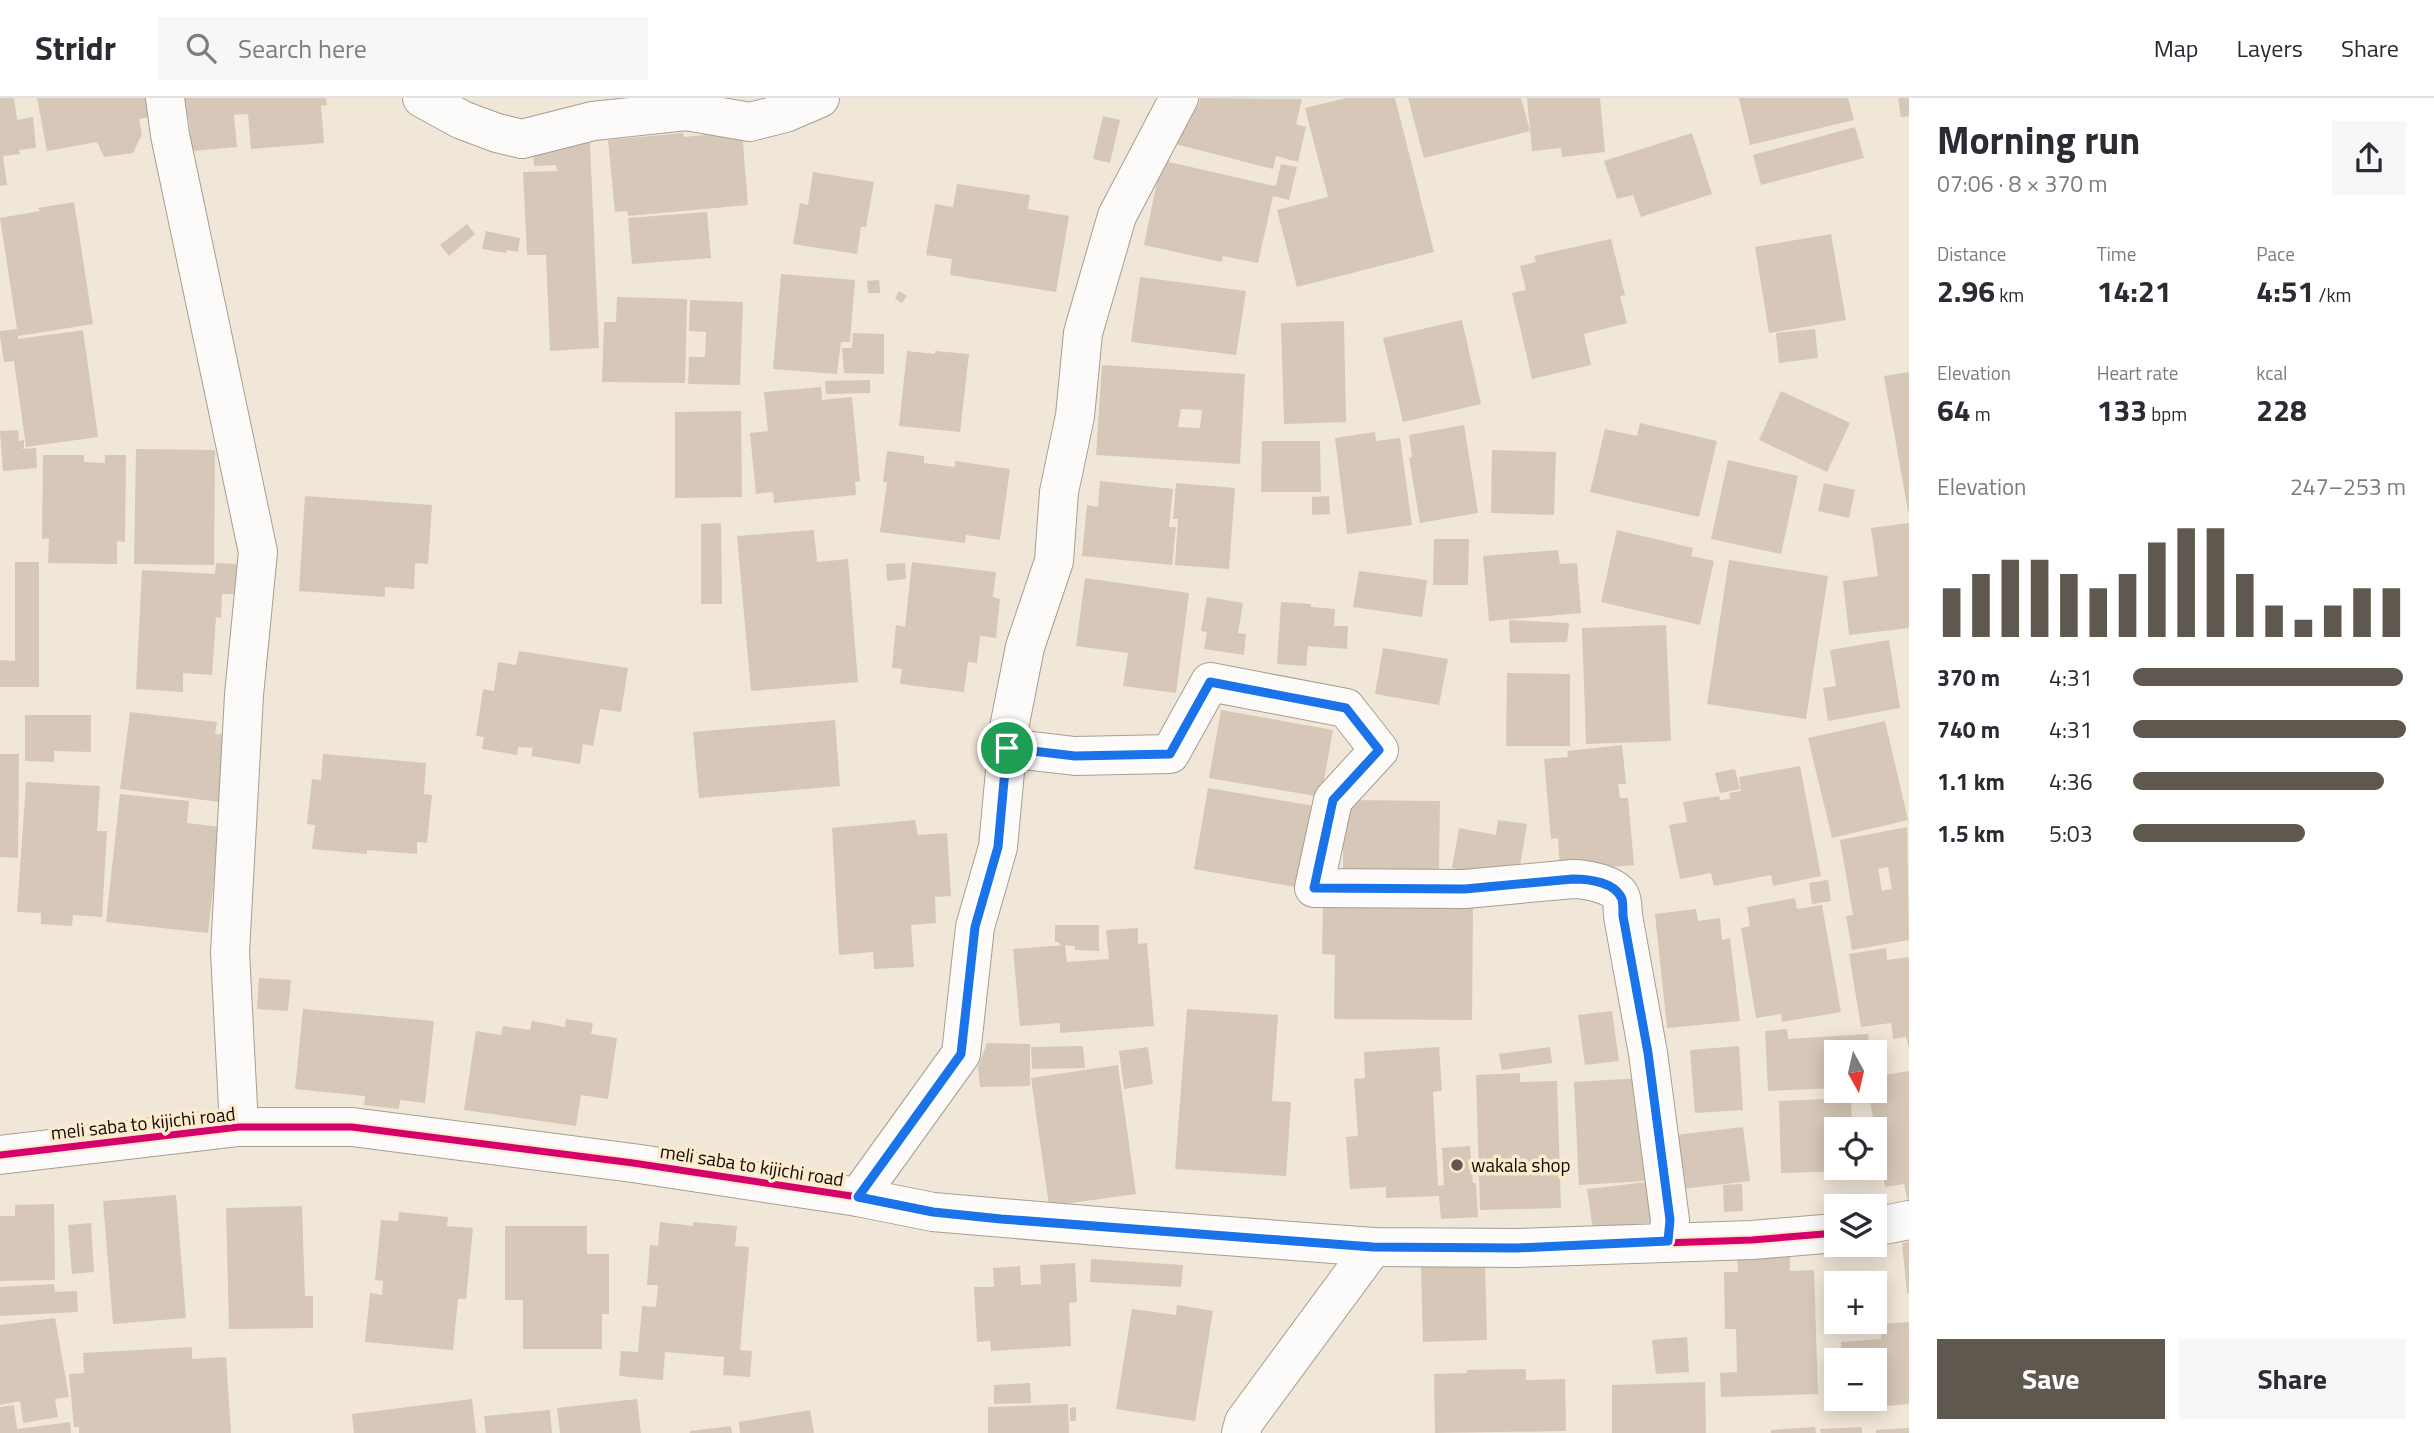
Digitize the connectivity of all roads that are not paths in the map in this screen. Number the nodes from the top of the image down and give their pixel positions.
1 (165, 98) edge
2 (422, 98) edge
3 (820, 98) edge
4 (1179, 98) edge
5 (1007, 748) junction
6 (239, 1127) junction
7 (0, 1155) edge
8 (858, 1197) junction
9 (1909, 1220) edge
10 (1887, 1224) edge
11 (1824, 1234) edge
12 (1668, 1241) junction
13 (1373, 1247) junction
14 (1241, 1433) edge

1 - 6 street
2 - 3 street
4 - 5 street
5 - 8 street
5 - 12 street
6 - 7 street, meli saba to kijichi road
6 - 8 street, meli saba to kijichi road
8 - 13 street, meli saba to kijichi road
9 - 10 street
11 - 12 street, meli saba to kijichi road
12 - 13 street, meli saba to kijichi road
13 - 14 street

